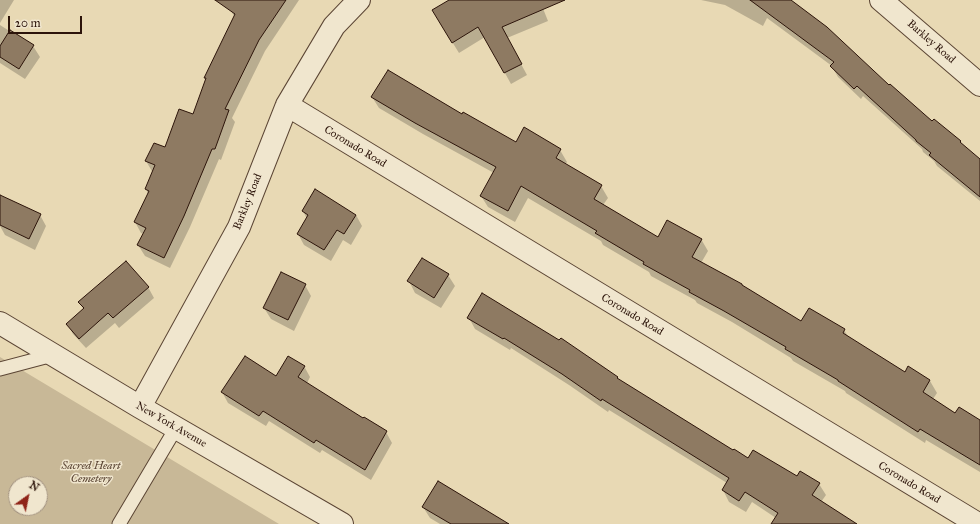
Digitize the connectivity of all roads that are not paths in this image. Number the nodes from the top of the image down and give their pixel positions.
1 (359, 0) edge
2 (881, 0) edge
3 (980, 85) edge
4 (287, 105) junction
5 (0, 323) edge
6 (53, 355) junction
7 (0, 369) edge
8 (140, 407) junction
9 (176, 428) junction
10 (119, 524) edge
11 (342, 524) edge
12 (978, 524) edge

1 - 4 street, Barkley Road
2 - 3 street, Barkley Road
4 - 8 street, Barkley Road
4 - 12 street, Coronado Road
5 - 6 street, New York Avenue
6 - 7 lane
6 - 8 street, New York Avenue
8 - 9 street, New York Avenue
9 - 10 lane
9 - 11 street, New York Avenue

